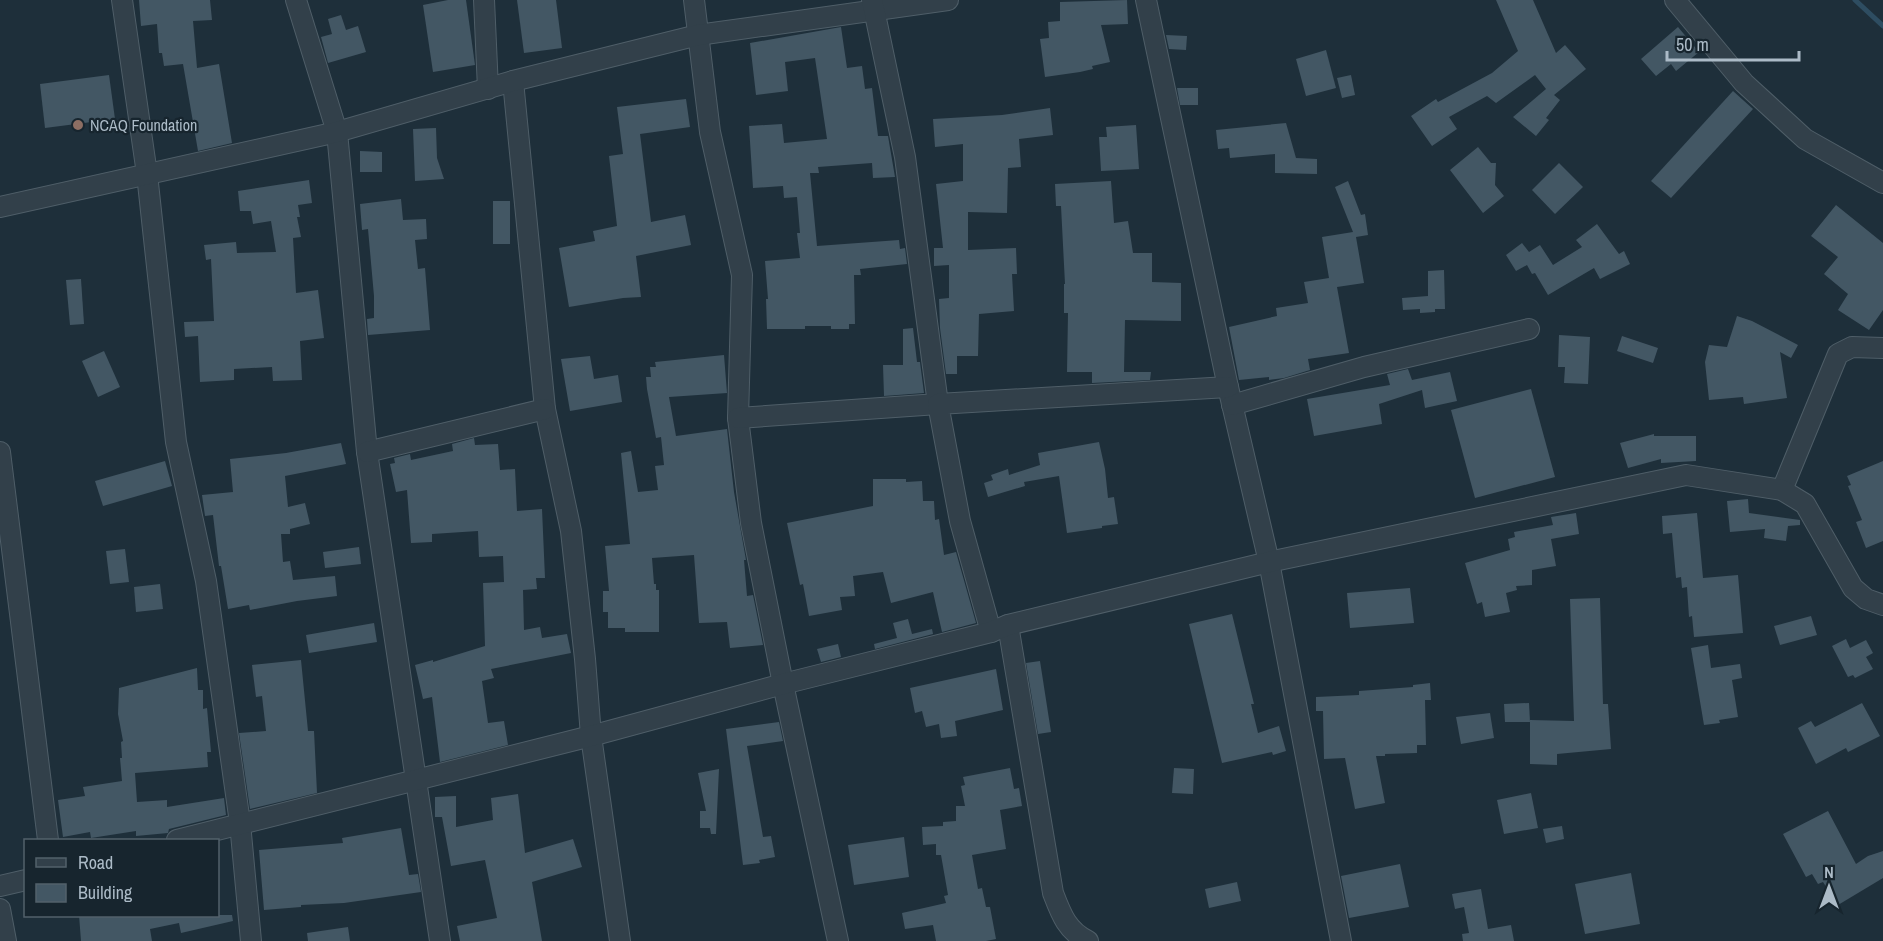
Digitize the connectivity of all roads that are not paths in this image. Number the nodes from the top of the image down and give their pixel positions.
1 (122, 0) edge
2 (296, 0) edge
3 (484, 0) edge
4 (694, 0) edge
5 (948, 0) edge
6 (1146, 0) edge
7 (1675, 0) edge
8 (872, 5) edge
9 (698, 35) junction
10 (513, 81) junction
11 (488, 88) junction
12 (337, 132) junction
13 (147, 174) junction
14 (1883, 183) edge
15 (0, 207) edge
16 (1529, 329) dead end
17 (1883, 348) edge
18 (1230, 396) junction
19 (938, 404) junction
20 (545, 409) junction
21 (738, 418) junction
22 (0, 452) edge
23 (367, 452) junction
24 (1782, 490) junction
25 (1269, 562) junction
26 (1883, 605) edge
27 (1000, 629) junction
28 (783, 684) junction
29 (591, 736) junction
30 (416, 781) junction
31 (240, 823) junction
32 (48, 839) edge
33 (181, 839) edge
34 (24, 880) edge
35 (0, 886) edge
36 (0, 909) edge
37 (6, 941) edge
38 (251, 941) edge
39 (440, 941) edge
40 (620, 941) edge
41 (838, 941) edge
42 (1088, 941) edge
43 (1341, 941) edge

1 - 13 street
2 - 12 street
3 - 11 street
4 - 9 street
5 - 8 street
6 - 18 street
7 - 14 street
8 - 9 street
8 - 19 street
9 - 10 street
9 - 21 street
10 - 11 street
10 - 20 street
11 - 12 street
12 - 13 street
12 - 23 street
13 - 15 street
13 - 31 street
16 - 18 street
17 - 24 street
18 - 19 street
18 - 25 street
19 - 21 street
19 - 27 street
20 - 23 street
20 - 29 street
21 - 28 street
22 - 32 street
23 - 30 street
24 - 25 street
24 - 26 street
25 - 27 street
25 - 43 street
27 - 28 street
27 - 42 street
28 - 29 street
28 - 41 street
29 - 30 street
29 - 40 street
30 - 31 street
30 - 39 street
31 - 33 street
31 - 38 street
34 - 35 street
36 - 37 street

